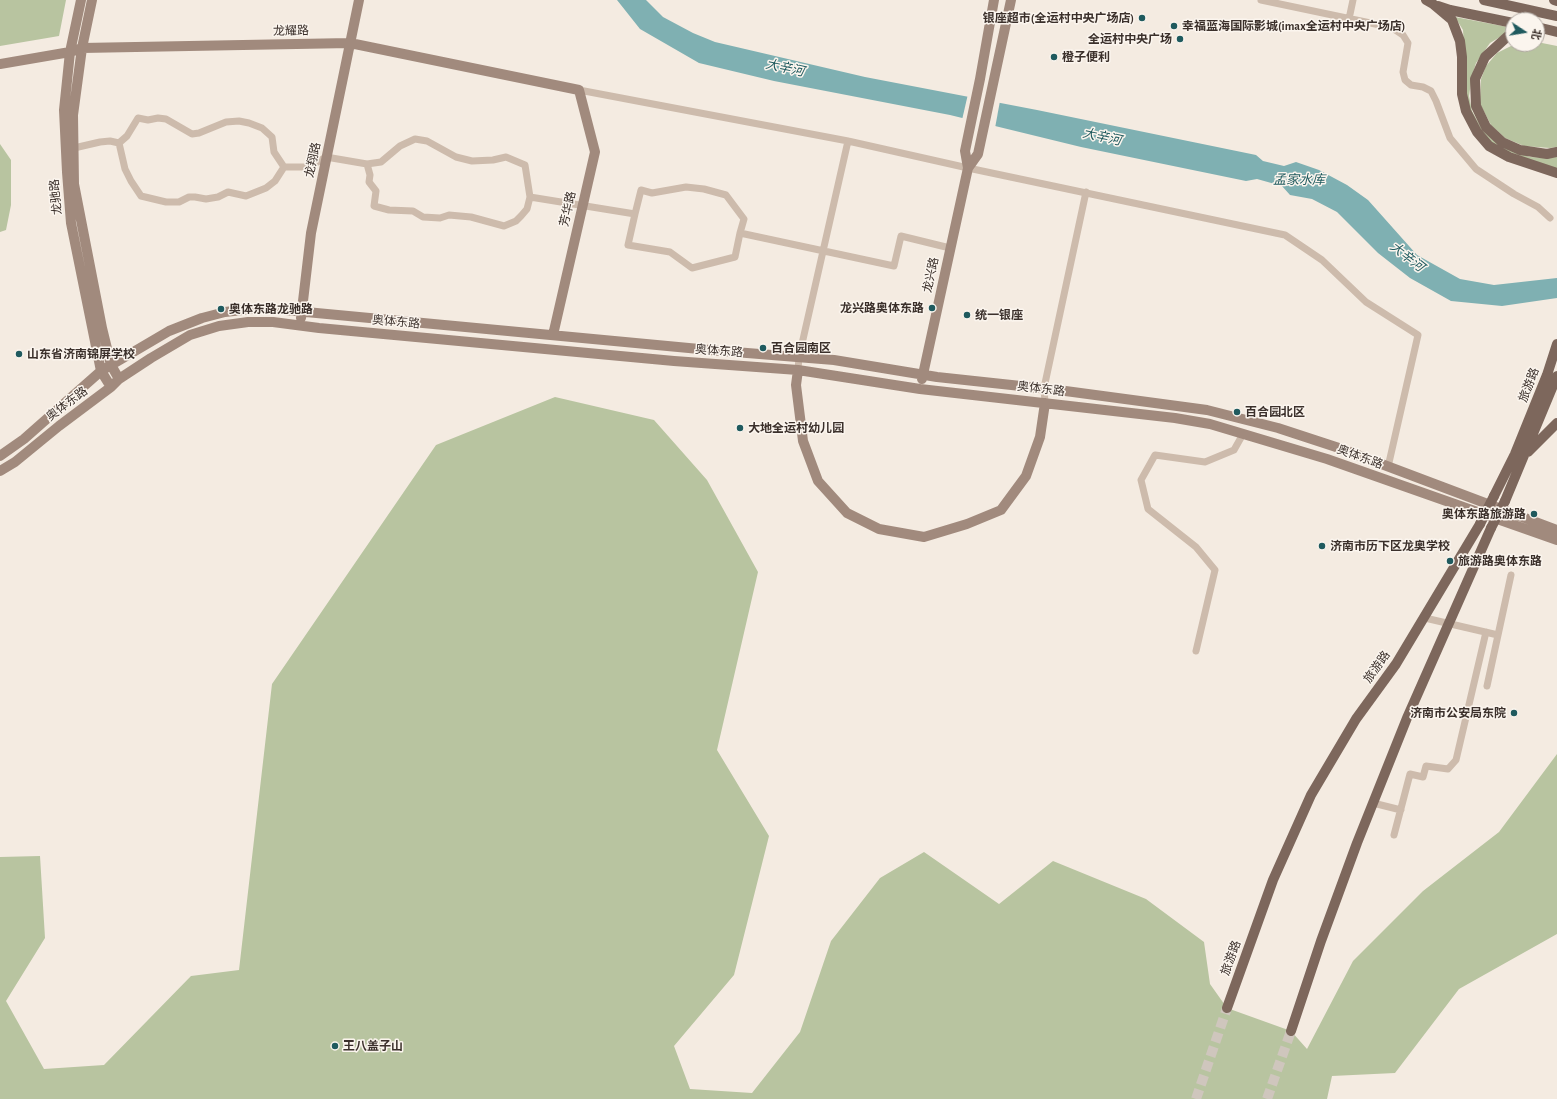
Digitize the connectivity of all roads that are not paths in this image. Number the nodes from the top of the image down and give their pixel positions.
1 (81, 0) edge
2 (92, 0) edge
3 (359, 0) edge
4 (994, 0) edge
5 (1011, 0) edge
6 (1261, 0) edge
7 (1353, 0) edge
8 (1484, 0) edge
9 (1429, 2) edge
10 (1557, 16) edge
11 (1349, 19) junction
12 (1505, 21) edge
13 (1545, 27) edge
14 (1557, 27) edge
15 (1545, 29) edge
16 (1557, 32) edge
17 (1505, 39) edge
18 (350, 43) junction
19 (82, 48) junction
20 (70, 52) junction
21 (0, 64) edge
22 (579, 90) junction
23 (848, 140) junction
24 (119, 143) junction
25 (74, 148) junction
26 (1557, 152) edge
27 (326, 157) junction
28 (367, 164) junction
29 (284, 167) junction
30 (968, 168) junction
31 (1557, 173) edge
32 (1086, 192) junction
33 (530, 197) junction
34 (583, 204) junction
35 (635, 214) junction
36 (1550, 218) dead end
37 (740, 233) junction
38 (950, 248) junction
39 (302, 311) junction
40 (301, 326) junction
41 (553, 335) junction
42 (1557, 344) edge
43 (799, 357) junction
44 (111, 365) junction
45 (798, 370) junction
46 (101, 371) junction
47 (924, 374) junction
48 (1557, 376) edge
49 (119, 379) junction
50 (111, 387) junction
51 (920, 388) junction
52 (1044, 388) junction
53 (1045, 403) junction
54 (1557, 423) edge
55 (1243, 434) junction
56 (0, 456) edge
57 (1524, 457) junction
58 (1388, 467) junction
59 (0, 471) edge
60 (1557, 530) edge
61 (1557, 540) edge
62 (1511, 575) dead end
63 (1424, 618) junction
64 (1448, 624) junction
65 (1486, 632) junction
66 (1498, 635) junction
67 (1196, 652) dead end
68 (1487, 686) dead end
69 (1373, 803) junction
70 (1401, 810) junction
71 (1394, 835) dead end
72 (1227, 1008) tunnel mouth
73 (1291, 1031) tunnel mouth

1 - 20 main road, 龙驰路
2 - 19 main road, 龙驰路
3 - 18 main road, 龙翔路
4 - 30 main road, 龙兴路
5 - 30 main road, 龙兴路
6 - 11 street
7 - 11 street
8 - 10 main road
9 - 12 main road
9 - 31 main road
11 - 36 street
13 - 14 main road
15 - 16 main road
17 - 26 main road
18 - 19 main road, 龙耀路
18 - 22 main road, 龙耀路
18 - 27 main road, 龙翔路
19 - 20 main road, 龙耀路
19 - 25 main road, 龙驰路
20 - 21 main road, 龙耀路
20 - 46 main road, 龙驰路
22 - 23 street
22 - 34 main road, 芳华路
23 - 30 street
23 - 43 street
24 - 25 street
24 - 29 street
24 - 29 street
25 - 44 main road, 龙驰路
27 - 28 street
27 - 29 street
27 - 39 main road, 龙翔路
28 - 33 street
28 - 33 street
30 - 32 street
30 - 38 main road, 龙兴路
32 - 52 street
32 - 58 street
33 - 34 street
34 - 35 street
34 - 41 main road, 芳华路
35 - 37 street
35 - 37 street
37 - 38 street
38 - 47 main road, 龙兴路
39 - 40 main road, 龙翔路
39 - 41 main road
39 - 44 main road
40 - 45 main road, 奥体东路
40 - 49 main road, 奥体东路
41 - 43 main road
42 - 63 main road, 旅游路, bridge
43 - 45 street
43 - 47 main road
44 - 46 main road
44 - 49 main road, 龙驰路
45 - 51 main road, 奥体东路
45 - 53 main road
46 - 50 main road, 龙驰路
46 - 56 main road
47 - 51 main road, 龙兴路
47 - 52 main road
48 - 57 main road, 旅游路
49 - 50 main road, 奥体东路
50 - 59 main road, 奥体东路
51 - 53 main road, 奥体东路
52 - 53 street
52 - 58 main road
53 - 55 main road, 奥体东路
54 - 57 main road
55 - 61 main road, 奥体东路
55 - 67 street
57 - 64 main road, 旅游路, bridge
58 - 60 main road
62 - 66 street
63 - 64 street
63 - 72 main road, 旅游路
64 - 65 street
64 - 69 main road, 旅游路
65 - 66 street
65 - 70 street
66 - 68 street
69 - 70 street
69 - 73 main road, 旅游路
70 - 71 street

